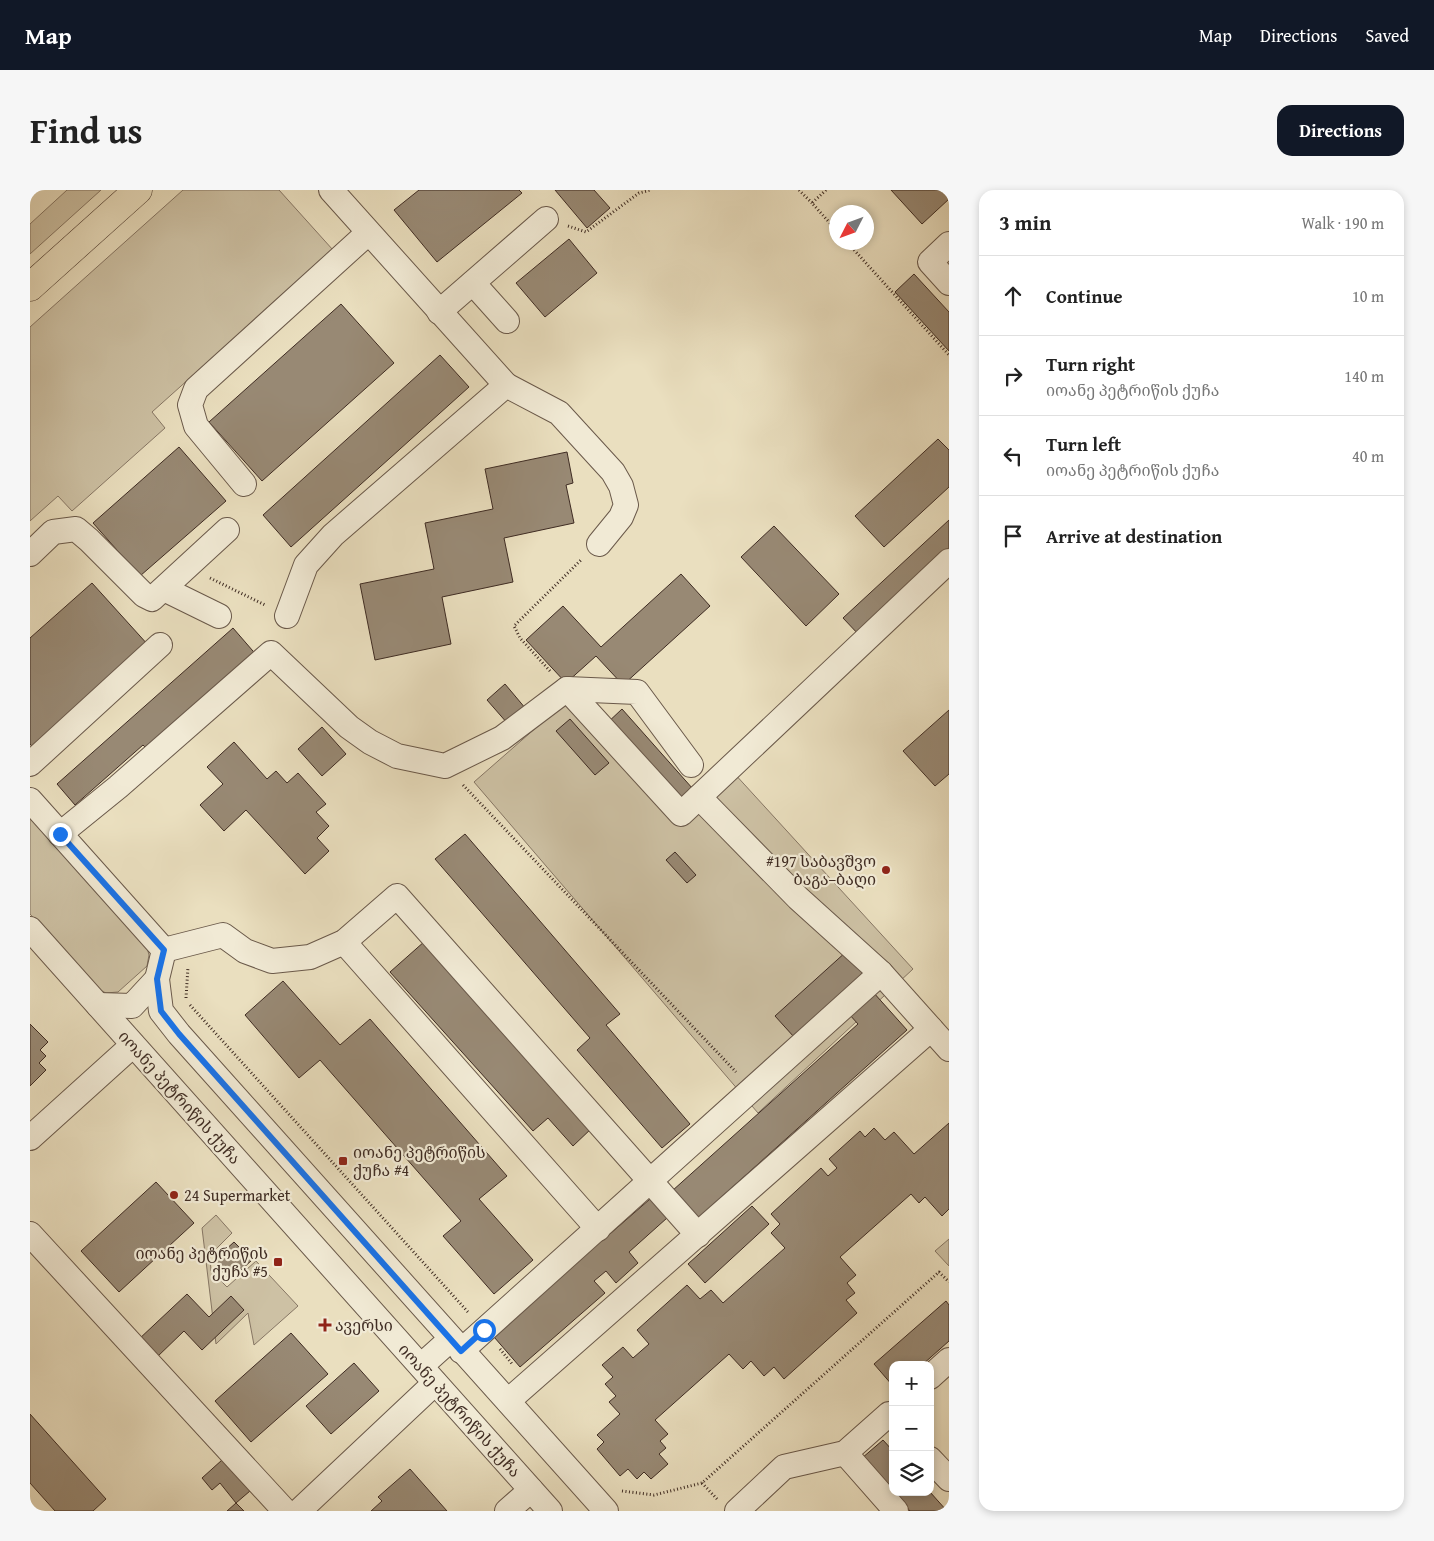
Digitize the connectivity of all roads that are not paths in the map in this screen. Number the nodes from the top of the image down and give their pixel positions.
1 (138, 190) edge
2 (331, 190) edge
3 (546, 219) road end
4 (368, 233) junction
5 (949, 244) edge
6 (473, 283) junction
7 (949, 283) edge
8 (30, 287) edge
9 (440, 312) junction
10 (507, 321) dead end
11 (506, 386) junction
12 (244, 484) dead end
13 (227, 530) dead end
14 (599, 544) road end
15 (30, 554) edge
16 (949, 561) edge
17 (164, 589) junction
18 (219, 616) dead end
19 (287, 616) road end
20 (160, 645) dead end
21 (567, 689) junction
22 (30, 764) edge
23 (691, 765) dead end
24 (698, 797) junction
25 (30, 800) edge
26 (60, 834) junction
27 (30, 929) edge
28 (344, 942) junction
29 (164, 950) junction
30 (881, 973) junction
31 (157, 979) junction
32 (98, 1005) junction
33 (931, 1029) junction
34 (133, 1045) junction
35 (949, 1049) edge
36 (30, 1138) edge
37 (651, 1181) junction
38 (598, 1229) junction
39 (30, 1234) edge
40 (698, 1235) junction
41 (456, 1345) junction
42 (949, 1360) edge
43 (934, 1373) edge
44 (428, 1375) junction
45 (508, 1401) junction
46 (889, 1416) edge
47 (845, 1453) junction
48 (934, 1463) edge
49 (949, 1480) edge
50 (531, 1490) junction
51 (285, 1511) edge
52 (299, 1511) edge
53 (507, 1511) edge
54 (550, 1511) edge
55 (606, 1511) edge
56 (736, 1511) edge
57 (896, 1511) edge

1 - 8 main road
2 - 4 street
3 - 6 street
4 - 9 street
4 - 12 street
5 - 7 street
6 - 9 street
6 - 10 street
9 - 11 street
11 - 14 street
11 - 19 street
13 - 17 street
15 - 17 street
16 - 24 street
17 - 18 street
20 - 22 street
21 - 23 street
21 - 24 street
21 - 26 street
24 - 30 street
25 - 26 street
26 - 29 street
27 - 32 street, იოანე პეტრიწის ქუჩა
28 - 29 street
28 - 37 street
28 - 38 street
29 - 31 street
30 - 33 street
30 - 37 street
31 - 32 street
31 - 41 street
32 - 34 street, იოანე პეტრიწის ქუჩა
33 - 35 street
33 - 40 street
34 - 36 street
34 - 44 street, იოანე პეტრიწის ქუჩა
37 - 38 street
37 - 40 street
38 - 41 street
39 - 51 street
40 - 45 street
41 - 44 street
41 - 45 street
42 - 43 street
44 - 50 street, იოანე პეტრიწის ქუჩა
44 - 52 street
45 - 55 street
46 - 47 street
47 - 56 street
47 - 57 street
48 - 49 street
50 - 53 street
50 - 54 street, იოანე პეტრიწის ქუჩა

